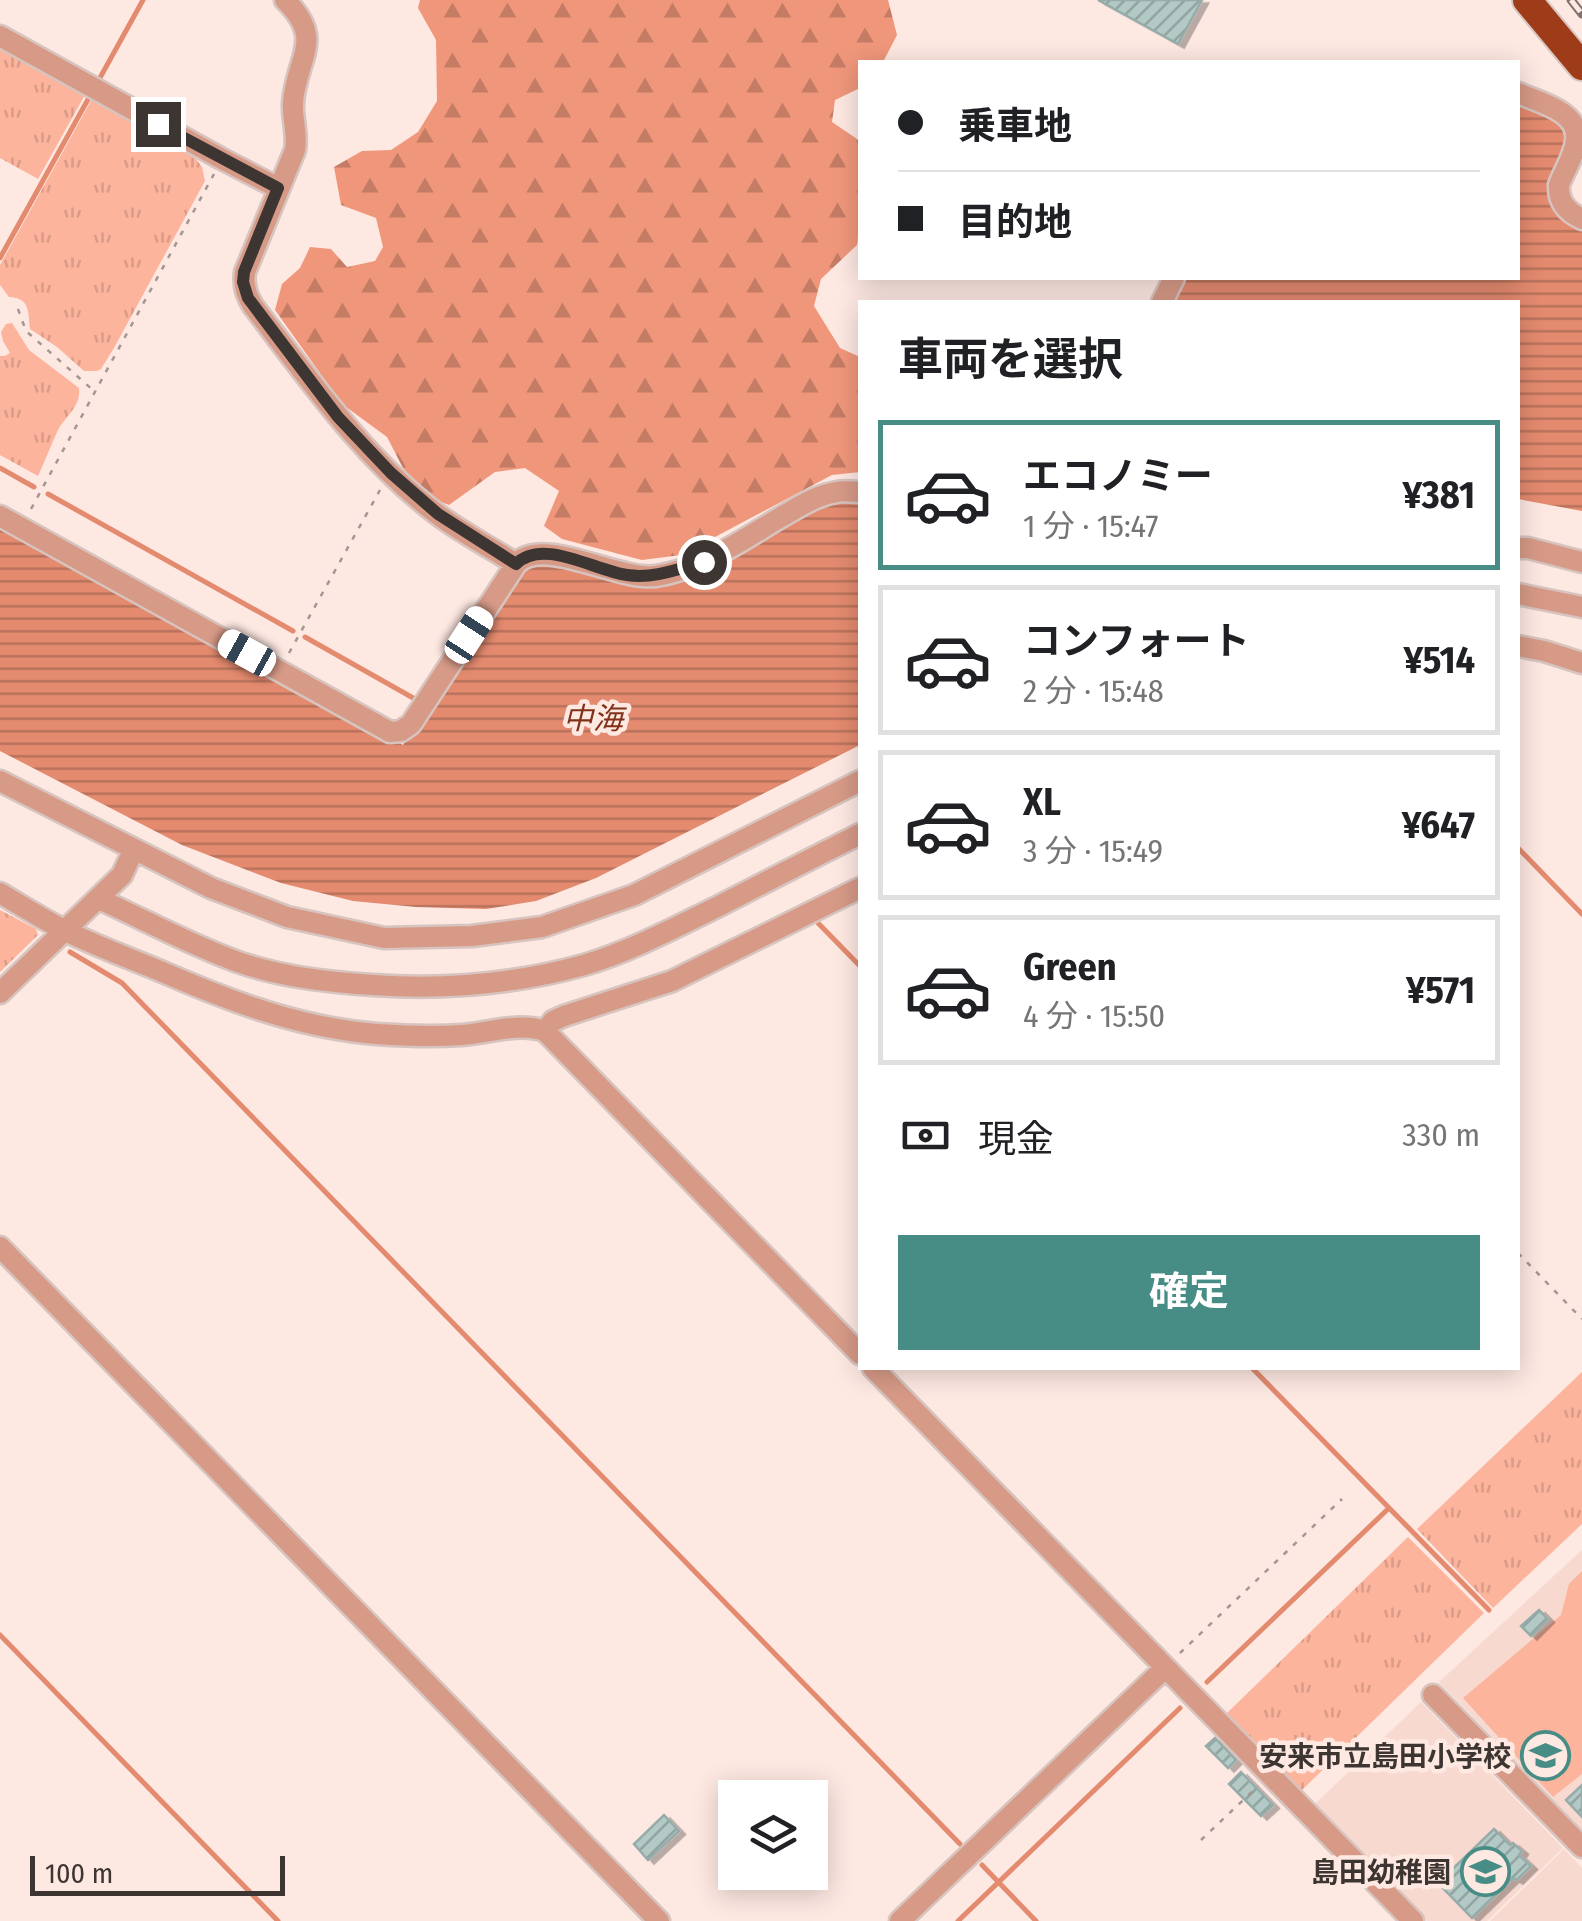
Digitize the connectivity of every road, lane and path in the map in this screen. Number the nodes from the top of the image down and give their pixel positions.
1 (285, 0) edge
2 (1527, 0) edge
3 (0, 36) edge
4 (1582, 66) edge
5 (1520, 94) edge
6 (222, 160) junction
7 (278, 188) junction
8 (1582, 219) edge
9 (18, 308) dead end
10 (95, 392) junction
11 (386, 480) dead end
12 (858, 492) edge
13 (0, 516) edge
14 (21, 528) junction
15 (1520, 548) edge
16 (1582, 562) edge
17 (512, 570) junction
18 (1520, 594) edge
19 (1582, 607) edge
20 (1520, 646) edge
21 (1582, 662) edge
22 (280, 670) junction
23 (0, 781) edge
24 (858, 782) edge
25 (858, 835) edge
26 (134, 849) junction
27 (858, 889) edge
28 (0, 893) edge
29 (96, 902) junction
30 (66, 931) junction
31 (0, 993) edge
32 (545, 1030) junction
33 (0, 1247) edge
34 (1520, 1255) edge
35 (1582, 1319) edge
36 (858, 1352) edge
37 (875, 1370) edge
38 (1342, 1499) dead end
39 (1165, 1668) junction
40 (1433, 1695) dead end
41 (1270, 1775) junction
42 (1200, 1840) dead end
43 (1582, 1847) edge
44 (658, 1921) edge
45 (900, 1921) edge
46 (1413, 1921) edge

1 - 7 street
2 - 4 highway
3 - 6 street
5 - 8 street
6 - 7 street
6 - 10 path
7 - 17 street
9 - 10 path
10 - 14 path
11 - 22 path
12 - 17 street
13 - 14 street
14 - 22 street
15 - 16 street
17 - 22 street
18 - 19 street
20 - 21 street
23 - 26 street
24 - 26 street
25 - 29 street
26 - 29 street
27 - 32 street
28 - 30 street
29 - 30 street
30 - 31 street
30 - 32 street
32 - 36 street
33 - 44 street
34 - 35 path
37 - 39 street
38 - 39 path
39 - 41 street
39 - 45 street
40 - 43 street
41 - 42 path
41 - 46 street

